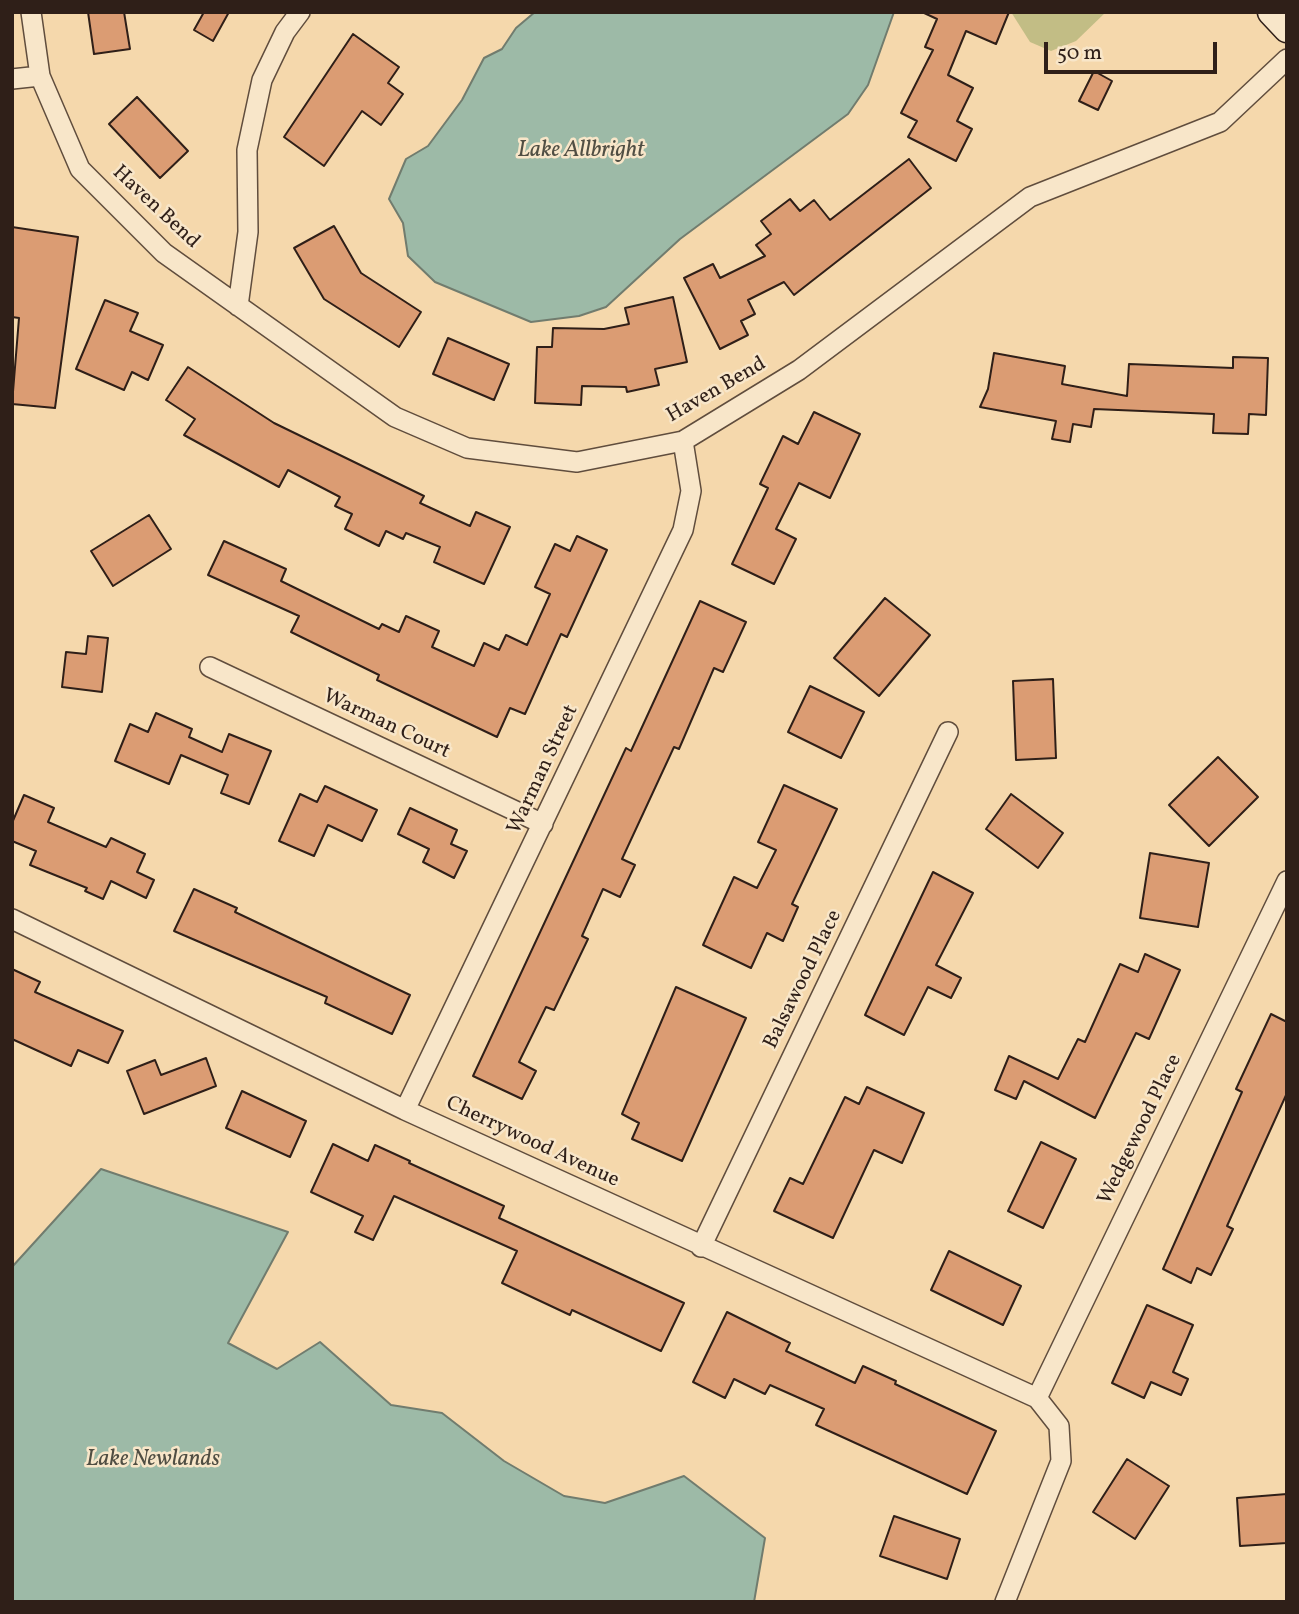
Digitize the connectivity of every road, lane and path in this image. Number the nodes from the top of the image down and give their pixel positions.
1 (31, 12) edge
2 (300, 12) edge
3 (1271, 12) edge
4 (1287, 29) edge
5 (1287, 59) edge
6 (40, 76) junction
7 (12, 79) edge
8 (238, 306) junction
9 (683, 441) junction
10 (210, 667) dead end
11 (948, 732) dead end
12 (543, 824) junction
13 (1287, 881) edge
14 (12, 919) edge
15 (405, 1110) junction
16 (701, 1247) junction
17 (1037, 1398) junction
18 (1005, 1602) edge

1 - 6 street, Haven Bend
2 - 8 street
3 - 4 main road
5 - 9 street, Haven Bend
6 - 7 street
6 - 8 street, Haven Bend
8 - 9 street, Haven Bend
9 - 12 street, Warman Street
10 - 12 street, Warman Court
11 - 16 street, Balsawood Place
12 - 15 street, Warman Street
13 - 17 street, Wedgewood Place
14 - 15 street, Cherrywood Avenue
15 - 16 street, Cherrywood Avenue
16 - 17 street, Cherrywood Avenue
17 - 18 street

